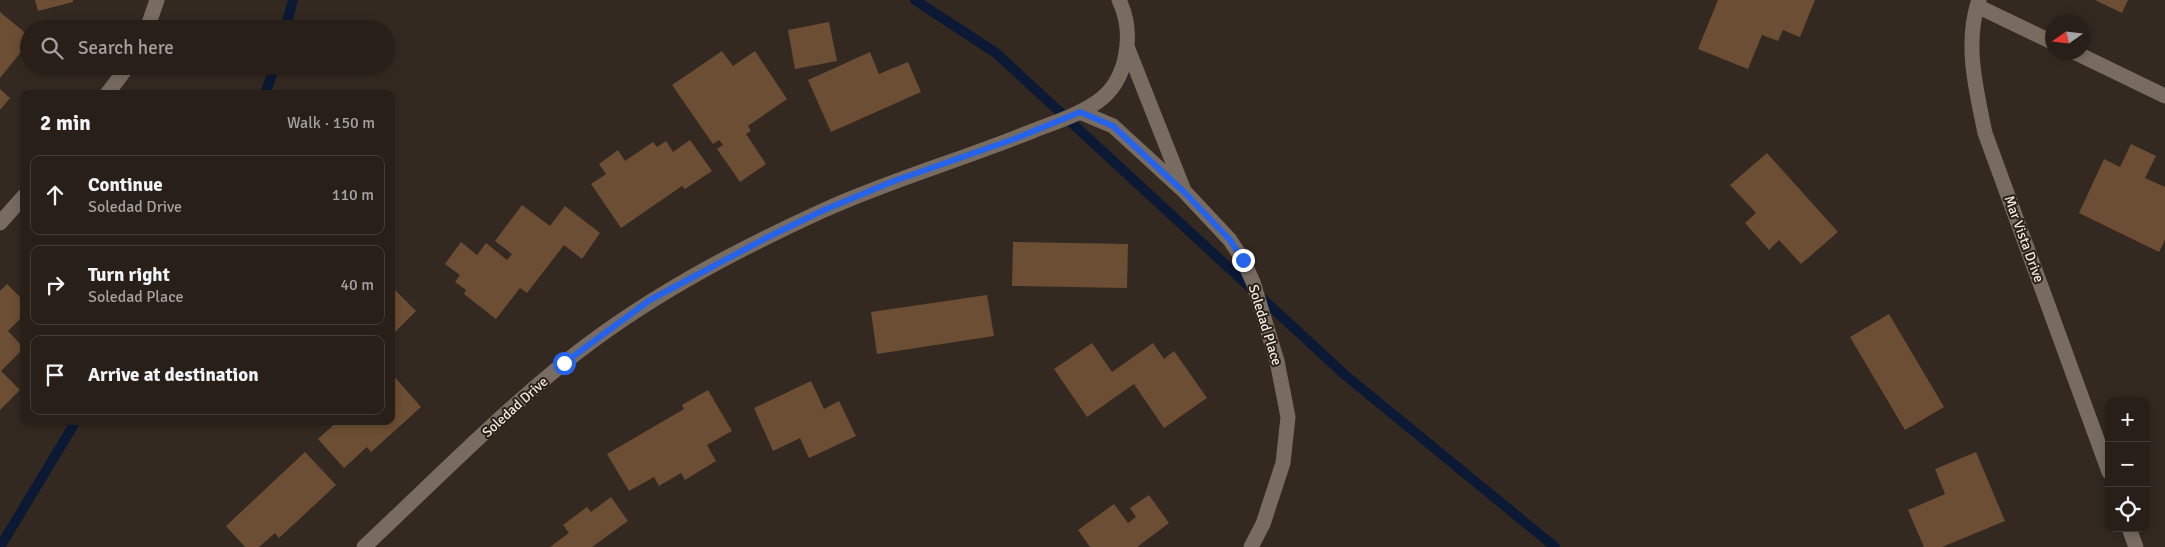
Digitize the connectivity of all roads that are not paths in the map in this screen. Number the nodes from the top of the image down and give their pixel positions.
1 (157, 0) edge
2 (1119, 0) edge
3 (1978, 3) edge
4 (150, 20) edge
5 (2045, 38) edge
6 (1126, 43) junction
7 (2090, 60) edge
8 (121, 75) edge
9 (110, 90) edge
10 (2165, 96) edge
11 (1080, 112) junction
12 (1184, 192) junction
13 (20, 200) edge
14 (0, 223) edge
15 (2105, 461) edge
16 (2130, 532) edge
17 (364, 547) edge
18 (1251, 547) edge
19 (2136, 547) edge

1 - 4 street
2 - 6 street, Soledad Drive
3 - 5 street
3 - 15 street, Mar Vista Drive
6 - 11 street, Soledad Drive
6 - 12 street
7 - 10 street
8 - 9 street
11 - 12 street, Soledad Place
11 - 17 street, Soledad Drive
12 - 18 street, Soledad Place
13 - 14 street
16 - 19 street

